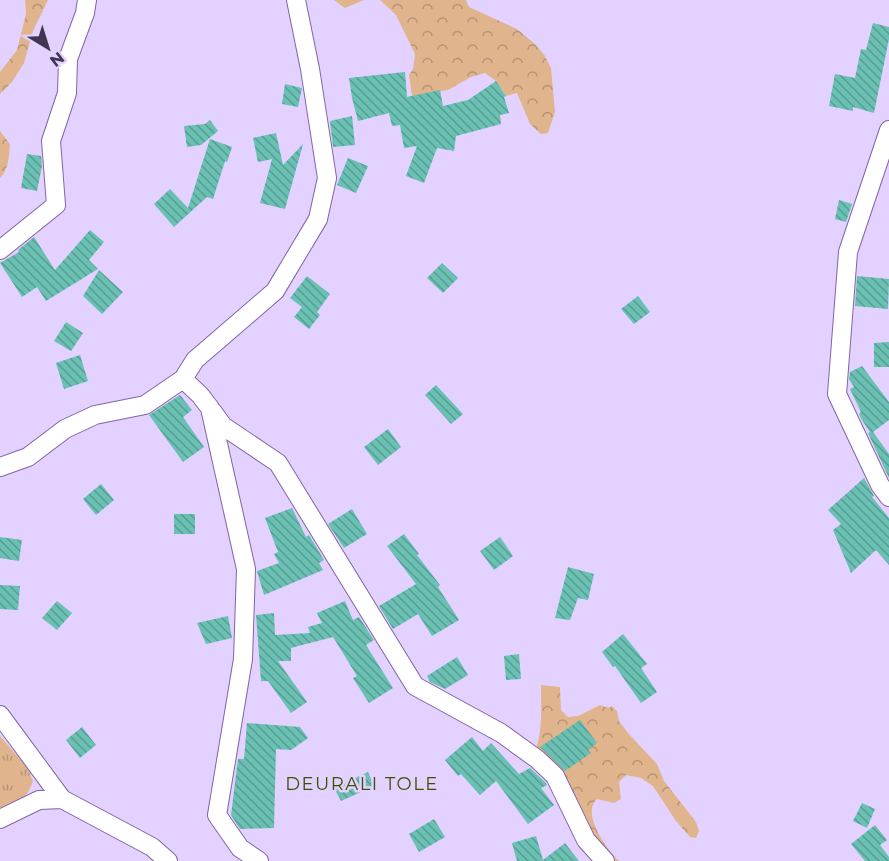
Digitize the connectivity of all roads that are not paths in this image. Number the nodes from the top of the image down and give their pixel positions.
1 (87, 0) edge
2 (296, 0) edge
3 (889, 130) edge
4 (0, 250) edge
5 (183, 379) junction
6 (210, 408) junction
7 (0, 467) edge
8 (889, 497) edge
9 (0, 715) edge
10 (62, 799) junction
11 (0, 819) edge
12 (168, 861) edge
13 (259, 861) edge
14 (605, 861) edge

1 - 4 street
2 - 5 street
3 - 8 street
5 - 6 street
5 - 7 street
6 - 13 street
6 - 14 street
9 - 10 street
10 - 11 street
10 - 12 street

